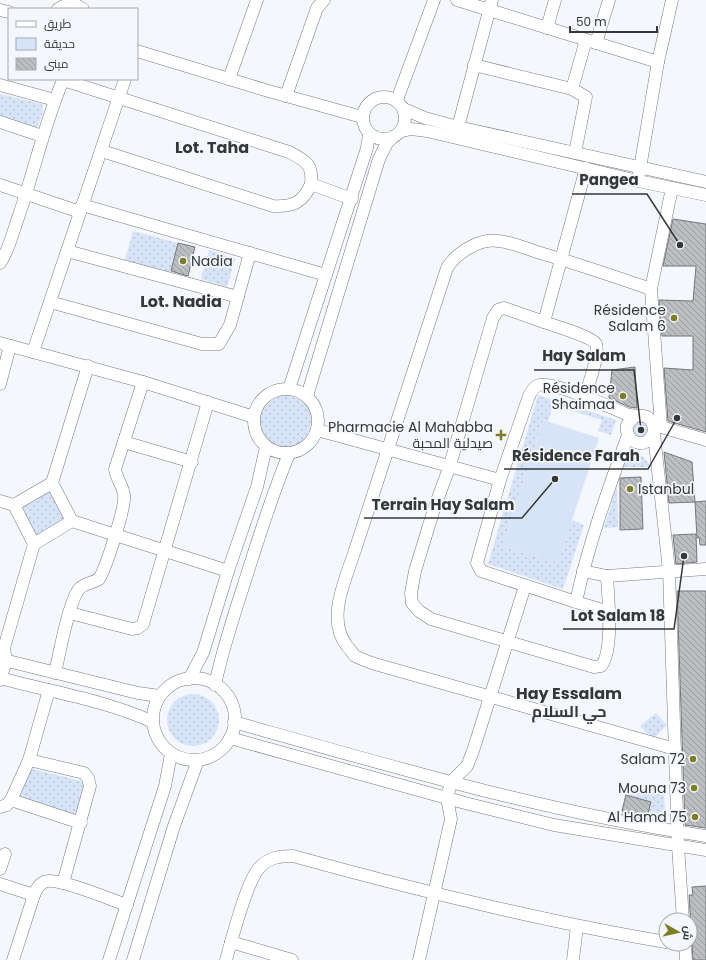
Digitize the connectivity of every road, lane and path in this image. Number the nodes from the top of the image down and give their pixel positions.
1 (257, 0) edge
2 (324, 0) edge
3 (434, 0) edge
4 (457, 0) edge
5 (555, 0) edge
6 (609, 0) edge
7 (672, 0) edge
8 (72, 1) edge
9 (491, 5) edge
10 (60, 8) edge
11 (82, 8) edge
12 (547, 28) junction
13 (591, 42) junction
14 (138, 51) edge
15 (658, 62) junction
16 (474, 65) junction
17 (229, 79) junction
18 (63, 80) edge
19 (66, 80) edge
20 (125, 80) edge
21 (0, 85) edge
22 (572, 89) junction
23 (286, 96) junction
24 (118, 99) junction
25 (55, 100) junction
26 (400, 105) junction
27 (362, 117) junction
28 (0, 122) edge
29 (458, 127) junction
30 (397, 134) junction
31 (369, 135) junction
32 (42, 136) junction
33 (102, 151) junction
34 (575, 153) junction
35 (640, 167) junction
36 (586, 168) junction
37 (638, 181) junction
38 (706, 182) edge
39 (311, 184) junction
40 (0, 185) edge
41 (672, 188) junction
42 (26, 194) junction
43 (706, 195) edge
44 (352, 199) junction
45 (81, 208) junction
46 (4, 244) edge
47 (67, 251) junction
48 (250, 253) junction
49 (560, 259) junction
50 (0, 263) edge
51 (326, 275) junction
52 (651, 289) junction
53 (238, 297) junction
54 (50, 302) junction
55 (544, 322) junction
56 (5, 344) edge
57 (33, 352) junction
58 (88, 366) junction
59 (143, 382) junction
60 (0, 384) edge
61 (289, 389) junction
62 (306, 396) junction
63 (585, 396) junction
64 (208, 402) junction
65 (254, 417) junction
66 (634, 417) junction
67 (656, 429) junction
68 (317, 430) junction
69 (628, 435) junction
70 (706, 440) edge
71 (124, 442) junction
72 (266, 447) junction
73 (388, 451) junction
74 (289, 454) junction
75 (192, 462) junction
76 (449, 468) junction
77 (500, 480) junction
78 (52, 483) junction
79 (0, 501) edge
80 (14, 505) junction
81 (72, 521) junction
82 (114, 535) junction
83 (34, 544) junction
84 (164, 549) junction
85 (706, 569) edge
86 (669, 570) junction
87 (228, 571) junction
88 (582, 571) junction
89 (607, 576) junction
90 (525, 586) junction
91 (576, 602) junction
92 (609, 612) junction
93 (70, 613) junction
94 (508, 642) junction
95 (3, 654) edge
96 (55, 673) junction
97 (0, 679) edge
98 (189, 679) junction
99 (215, 685) junction
100 (49, 690) junction
101 (160, 696) junction
102 (491, 698) junction
103 (153, 722) junction
104 (234, 722) junction
105 (230, 738) junction
106 (675, 749) junction
107 (171, 754) junction
108 (29, 760) junction
109 (198, 760) junction
110 (467, 766) junction
111 (451, 782) junction
112 (470, 787) junction
113 (447, 798) junction
114 (11, 800) junction
115 (465, 803) junction
116 (0, 807) edge
117 (452, 819) junction
118 (81, 823) junction
119 (678, 832) junction
120 (706, 836) edge
121 (678, 846) junction
122 (706, 850) edge
123 (5, 854) dead end
124 (0, 869) edge
125 (63, 883) junction
126 (0, 884) edge
127 (434, 894) junction
128 (34, 895) junction
129 (126, 905) junction
130 (682, 912) edge
131 (577, 926) junction
132 (658, 941) edge
133 (231, 942) junction
134 (13, 960) edge
135 (109, 960) edge
136 (133, 960) edge
137 (226, 960) edge
138 (292, 960) edge
139 (419, 960) edge
140 (573, 960) edge

1 - 17 street
2 - 23 street
3 - 26 street
4 - 9 street
5 - 12 street
6 - 13 street
7 - 15 street
8 - 10 street
8 - 11 street
9 - 12 street
9 - 16 street
12 - 13 street
13 - 15 street
13 - 22 street
14 - 17 street
15 - 35 street
16 - 22 street
16 - 29 street
17 - 23 street
18 - 25 street
19 - 24 street
20 - 24 street
21 - 25 street
22 - 34 street
23 - 27 street
24 - 33 street
24 - 39 street
25 - 32 street
26 - 27 street
26 - 29 street
26 - 30 street
27 - 31 street
28 - 32 street
29 - 34 street
30 - 31 street
30 - 36 street
30 - 62 street
31 - 44 street
32 - 42 street
33 - 39 street
33 - 45 street
34 - 35 street
35 - 37 street
35 - 38 street
36 - 37 street
36 - 49 street
37 - 41 street
39 - 44 street
40 - 42 street
41 - 43 street
41 - 52 street
42 - 45 street
42 - 46 street
44 - 51 street
45 - 47 street
45 - 48 street
46 - 50 street
47 - 53 street
47 - 54 street
48 - 51 street
48 - 53 street
49 - 52 street
49 - 55 street
49 - 73 street
51 - 61 street
52 - 67 street
53 - 54 street
54 - 57 street
55 - 63 street
55 - 76 street
56 - 57 street
56 - 60 street
57 - 58 street
58 - 59 street
58 - 78 street
59 - 64 street
59 - 71 street
61 - 62 street
61 - 65 street
62 - 68 street
63 - 66 street
63 - 77 street
64 - 65 street
64 - 75 street
65 - 72 street
66 - 67 street
66 - 69 street
67 - 69 street
67 - 70 street
67 - 86 street
68 - 73 street
68 - 74 street
69 - 88 street
71 - 75 street
71 - 82 street
72 - 74 street
72 - 87 street
73 - 76 street
73 - 102 street
74 - 99 street
75 - 84 street
76 - 77 street
76 - 94 street
77 - 90 street
78 - 80 street
78 - 81 street
79 - 80 street
80 - 83 street
81 - 82 street
81 - 83 street
82 - 84 street
82 - 93 street
83 - 95 street
84 - 87 street
84 - 93 street
85 - 86 street
86 - 89 street
86 - 106 street
87 - 98 street
88 - 89 street
88 - 91 street
89 - 92 street
90 - 91 street
90 - 94 street
91 - 92 street
92 - 94 street
93 - 96 street
94 - 102 street
95 - 96 street
95 - 97 street
96 - 101 street
97 - 100 street
98 - 99 street
98 - 101 street
99 - 104 street
100 - 103 street
100 - 108 street
101 - 103 street
102 - 106 street
102 - 110 street
103 - 107 street
104 - 105 street
104 - 111 street
105 - 109 street
105 - 113 street
106 - 119 street
107 - 109 street
107 - 129 street
108 - 114 street
108 - 118 street
109 - 136 street
110 - 111 street
110 - 112 street
111 - 112 street
111 - 113 street
112 - 115 street
112 - 119 street
113 - 115 street
113 - 117 street
114 - 116 street
114 - 118 street
115 - 117 street
115 - 121 street
117 - 127 street
118 - 125 street
119 - 120 street
119 - 121 street
121 - 122 street
121 - 130 street
123 - 124 street
125 - 128 street
125 - 129 street
126 - 128 street
127 - 131 street
127 - 133 street
127 - 139 street
128 - 134 street
129 - 135 street
131 - 132 street
131 - 140 street
133 - 137 street
133 - 138 street

